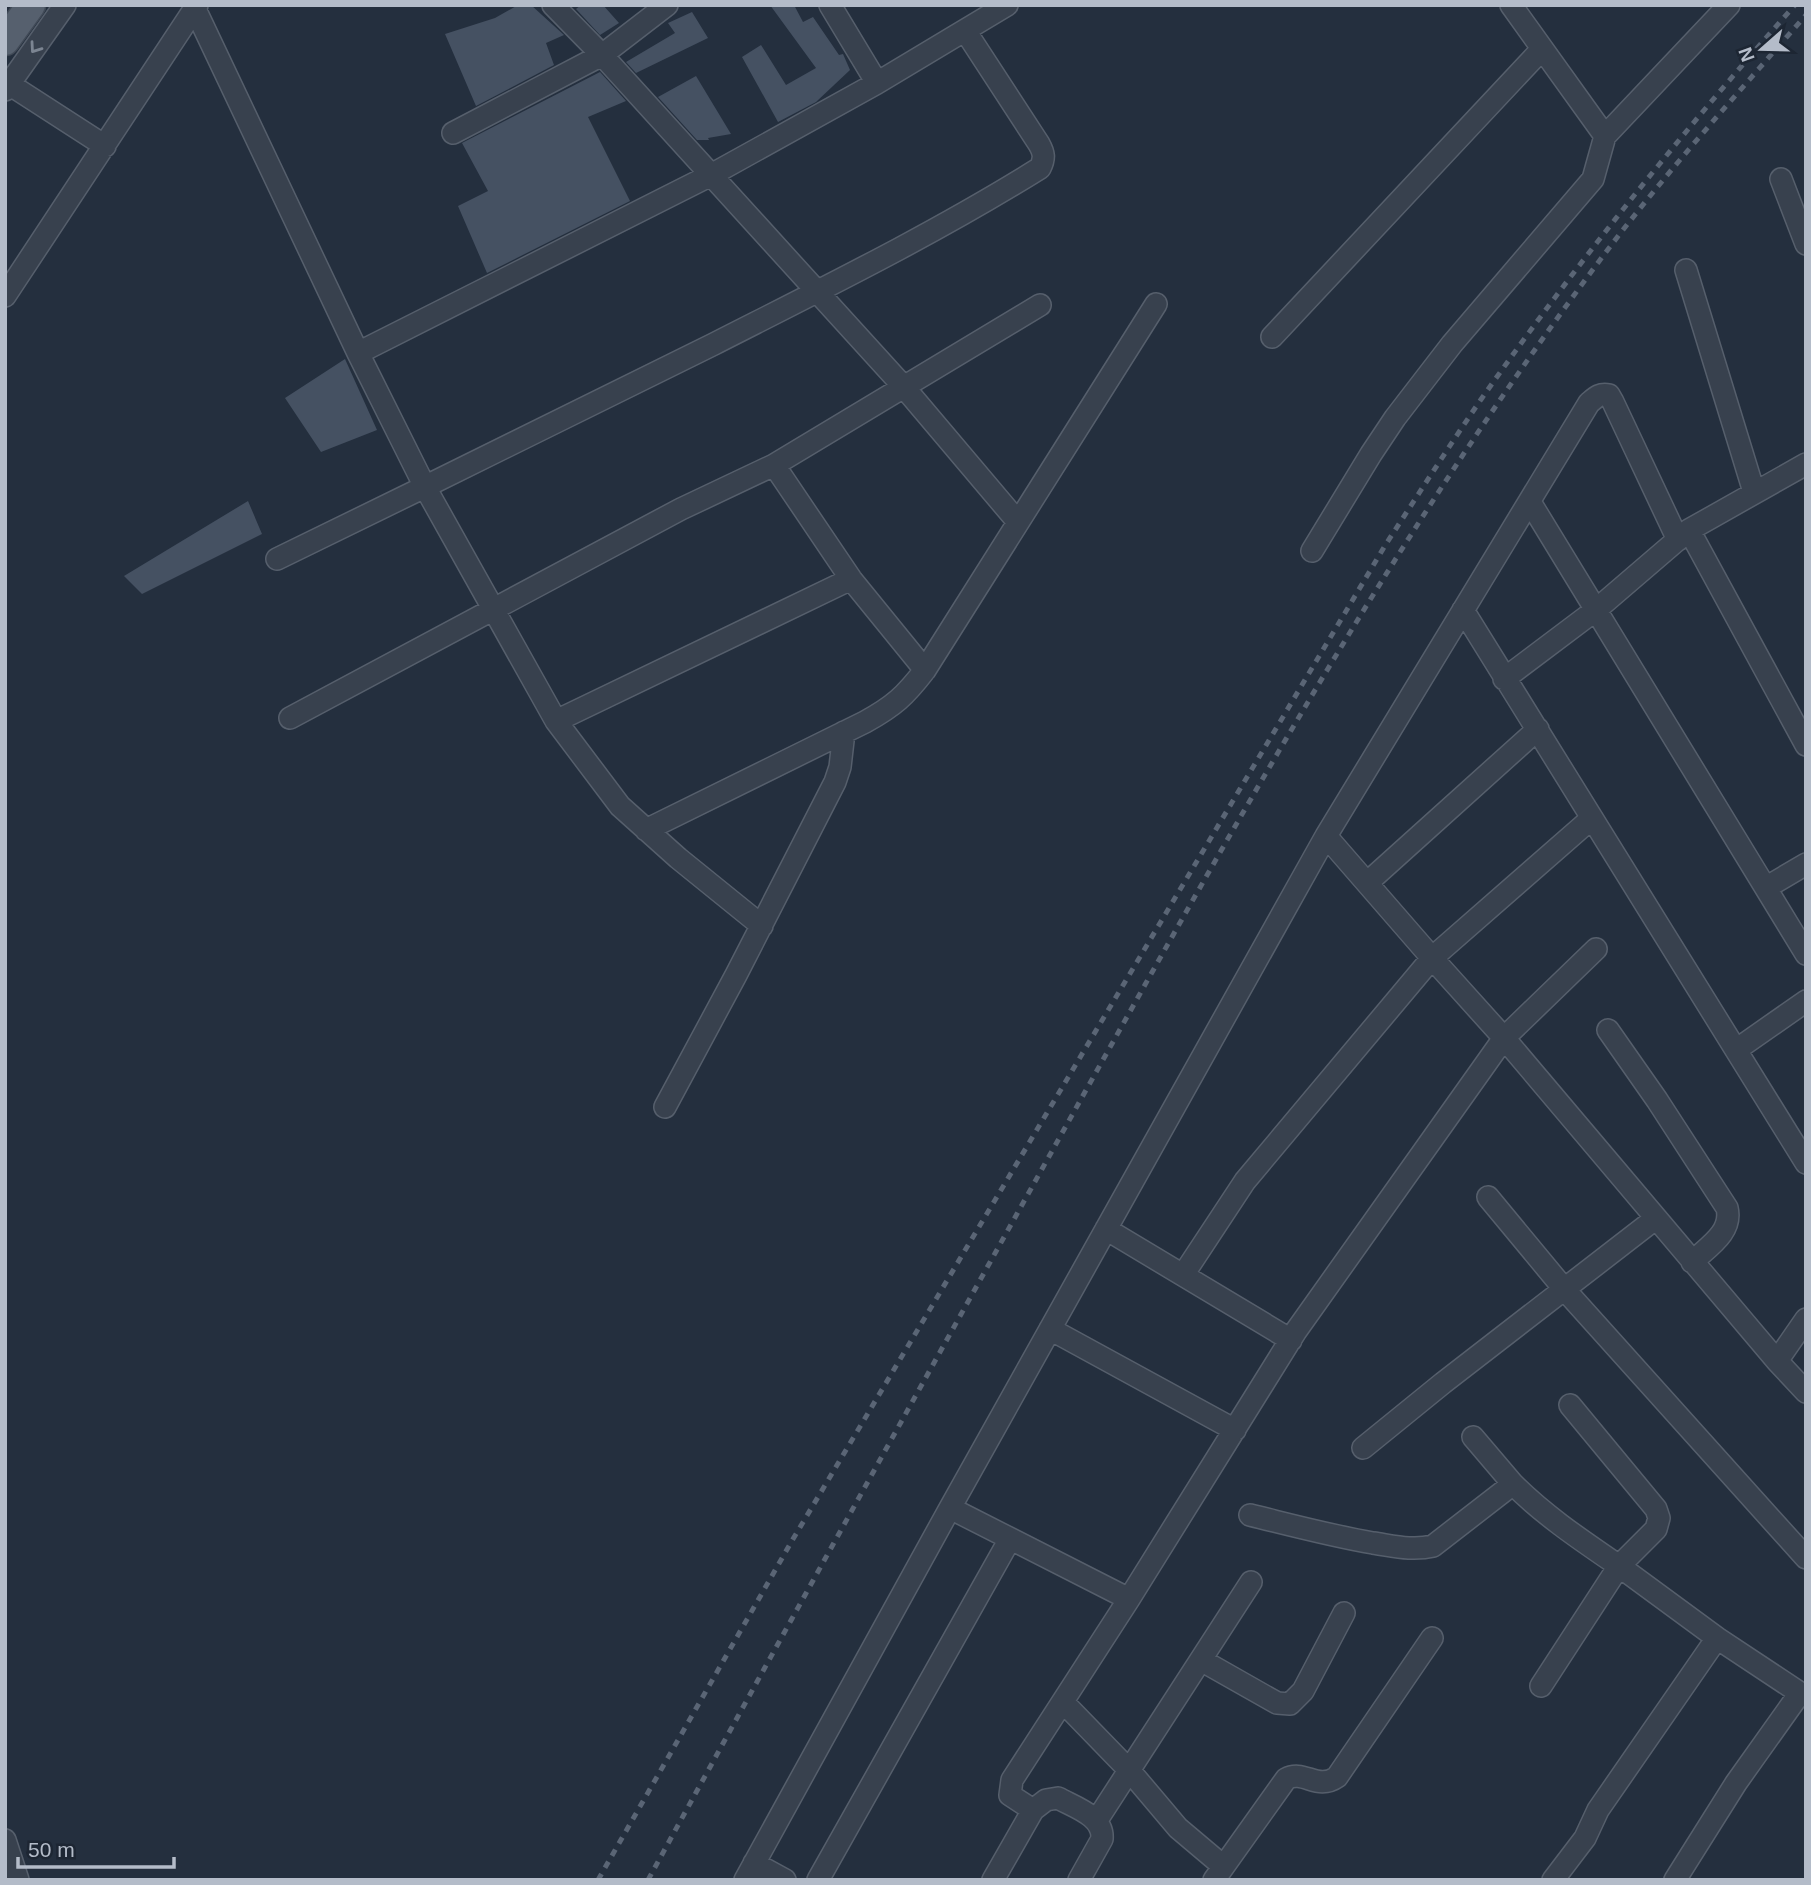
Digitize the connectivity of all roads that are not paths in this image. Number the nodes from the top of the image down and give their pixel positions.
1 (31, 5) edge
2 (65, 5) edge
3 (553, 5) edge
4 (667, 5) edge
5 (830, 5) edge
6 (1007, 5) edge
7 (1511, 5) edge
8 (1729, 5) edge
9 (196, 7) edge
10 (966, 32) junction
11 (5, 41) edge
12 (1542, 49) junction
13 (602, 55) junction
14 (877, 83) junction
15 (7, 87) edge
16 (453, 133) dead end
17 (1605, 136) junction
18 (104, 146) junction
19 (711, 175) junction
20 (1781, 179) dead end
21 (1806, 244) edge
22 (1686, 270) dead end
23 (818, 292) junction
24 (5, 296) edge
25 (1156, 304) dead end
26 (1040, 305) dead end
27 (1272, 337) dead end
28 (358, 353) junction
29 (903, 386) junction
30 (1806, 464) edge
31 (774, 465) junction
32 (425, 487) junction
33 (1754, 492) junction
34 (1530, 502) junction
35 (1018, 522) junction
36 (1683, 535) junction
37 (1312, 551) dead end
38 (277, 559) dead end
39 (851, 579) junction
40 (1597, 609) junction
41 (1463, 610) junction
42 (495, 611) junction
43 (925, 670) junction
44 (1504, 678) junction
45 (289, 718) dead end
46 (556, 721) junction
47 (1538, 729) junction
48 (844, 732) junction
49 (1806, 746) edge
50 (1592, 818) junction
51 (646, 830) junction
52 (1326, 836) junction
53 (1806, 864) edge
54 (1367, 883) junction
55 (1767, 887) junction
56 (762, 926) junction
57 (1596, 949) dead end
58 (1806, 954) edge
59 (1432, 958) junction
60 (1806, 1001) edge
61 (1608, 1030) dead end
62 (1504, 1038) junction
63 (1736, 1050) junction
64 (665, 1107) dead end
65 (1806, 1163) edge
66 (1488, 1197) dead end
67 (1655, 1219) junction
68 (1106, 1229) junction
69 (1692, 1262) junction
70 (1183, 1275) junction
71 (1565, 1290) junction
72 (1806, 1320) edge
73 (1050, 1329) junction
74 (1290, 1340) junction
75 (1777, 1361) junction
76 (1806, 1392) edge
77 (1570, 1405) dead end
78 (1234, 1430) junction
79 (1473, 1437) dead end
80 (1363, 1448) dead end
81 (1513, 1484) junction
82 (950, 1508) junction
83 (1250, 1515) dead end
84 (1010, 1539) junction
85 (1806, 1558) edge
86 (1619, 1566) junction
87 (1251, 1582) dead end
88 (1129, 1600) junction
89 (1344, 1613) dead end
90 (1432, 1638) dead end
91 (1717, 1638) junction
92 (1201, 1660) junction
93 (1541, 1686) dead end
94 (1803, 1695) edge
95 (1063, 1702) junction
96 (1129, 1770) junction
97 (1033, 1810) junction
98 (1097, 1820) junction
99 (5, 1840) edge
100 (750, 1872) edge
101 (1219, 1873) edge
102 (18, 1880) edge
103 (785, 1880) edge
104 (817, 1880) edge
105 (993, 1880) edge
106 (1079, 1880) edge
107 (1553, 1880) edge
108 (1675, 1880) edge

1 - 11 main road
2 -> 15 street
3 - 13 street
4 - 13 street
5 - 14 street
6 - 10 street
7 - 12 street
8 - 17 street
9 - 18 street
9 - 28 street
10 - 14 street
10 - 23 street
12 - 17 street
12 - 27 street
13 - 16 street
13 - 19 street
14 - 19 street
15 - 18 street
17 - 37 street
18 - 24 street
19 - 23 street
19 - 28 street
20 - 21 street
22 - 33 street
23 - 29 street
23 - 32 street
25 - 35 street
26 - 29 street
28 - 32 street
29 - 31 street
29 - 35 street
30 - 33 street
31 - 39 street
31 - 42 street
32 - 38 street
32 - 42 street
33 - 36 street
34 - 36 street
34 - 40 street
34 - 41 street
35 - 43 street
36 - 40 street
36 - 49 street
39 - 43 street
39 - 46 street
40 - 44 street
40 - 55 street
41 - 44 street
41 - 52 street
42 - 45 street
42 - 46 street
43 - 48 street
44 - 47 street
46 - 51 street
47 - 50 street
47 - 54 street
48 - 51 street
48 - 56 street
50 - 59 street
50 - 63 street
51 - 56 street
52 - 54 street
52 - 68 street
53 - 55 street
54 - 59 street
55 - 58 street
56 - 64 street
57 - 62 street
59 - 62 street
59 - 70 street
60 - 63 street
61 - 69 street
62 - 67 street
62 - 74 street
63 - 65 street
66 - 71 street
67 - 69 street
67 - 71 street
68 - 70 street
68 - 73 street
69 - 75 street
70 - 74 street
71 - 80 street
71 - 85 street
72 - 75 street
73 - 78 street
73 - 82 street
74 - 78 street
75 - 76 street
77 - 86 street
78 - 88 street
79 - 81 street
81 - 83 street
81 - 86 street
82 - 84 street
82 - 100 street
84 - 88 street
84 - 104 street
86 - 91 street
86 - 93 street
87 - 92 street
88 - 95 street
89 - 92 street
90 - 101 street
91 - 94 street
91 - 107 street
92 - 96 street
94 - 108 street
95 - 96 street
95 - 97 street
96 - 98 street
96 - 101 street
97 - 98 street
97 - 105 street
98 - 106 street
99 - 102 street
100 - 103 street

